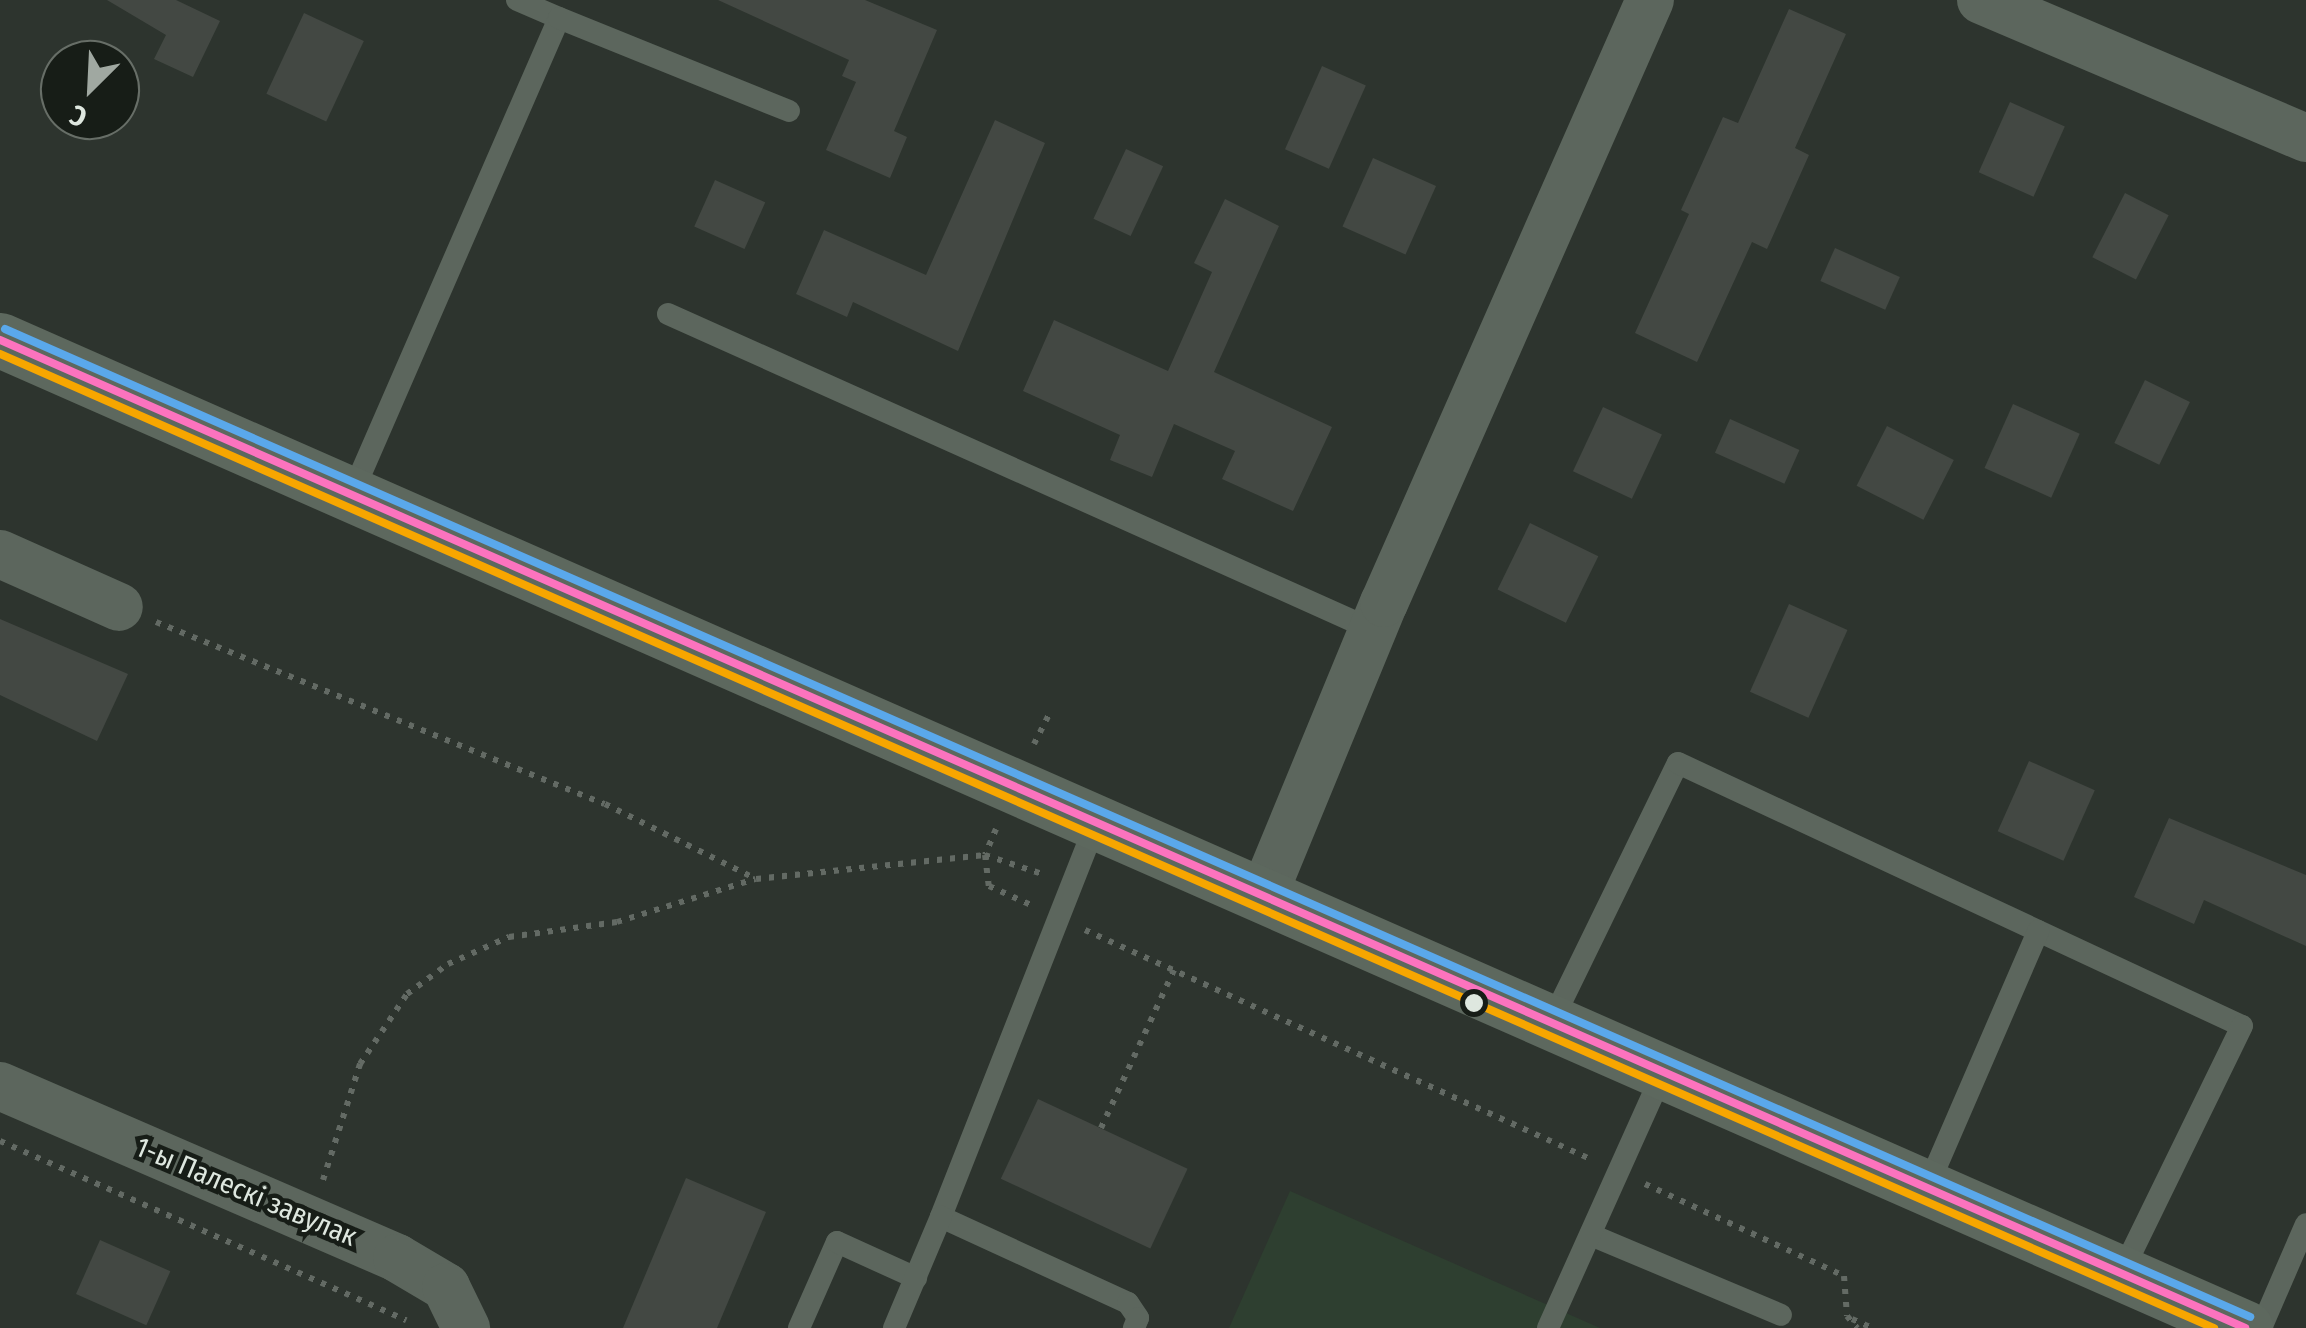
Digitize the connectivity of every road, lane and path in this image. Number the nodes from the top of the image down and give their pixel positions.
1 (517, 0) edge
2 (1650, 0) edge
3 (1982, 0) edge
4 (559, 18) junction
5 (789, 110) dead end
6 (2306, 138) edge
7 (668, 314) dead end
8 (0, 340) edge
9 (351, 496) junction
10 (0, 554) edge
11 (119, 608) joint
12 (1372, 630) junction
13 (1096, 823) junction
14 (756, 879) junction
15 (1072, 883) junction
16 (1262, 896) junction
17 (1058, 918) junction
18 (2038, 931) junction
19 (1174, 970) junction
20 (1551, 1023) junction
21 (1664, 1072) junction
22 (0, 1086) edge
23 (1101, 1128) dead end
24 (0, 1140) edge
25 (1618, 1172) junction
26 (1927, 1188) junction
27 (942, 1217) junction
28 (310, 1220) junction
29 (2306, 1224) edge
30 (1591, 1234) junction
31 (2121, 1274) junction
32 (916, 1278) junction
33 (1781, 1315) dead end
34 (1847, 1316) junction
35 (425, 1328) edge
36 (466, 1328) edge
37 (799, 1328) edge
38 (894, 1328) edge
39 (1134, 1328) edge
40 (1548, 1328) edge
41 (1857, 1328) edge
42 (1872, 1328) edge
43 (2245, 1328) edge
44 (2262, 1328) edge

1 - 4 lane
2 - 12 street
3 - 6 street
4 - 5 lane
4 - 9 lane
7 - 12 lane
8 - 9 main road
9 - 13 main road
10 - 11 street
11 - 14 path
12 - 16 street
13 - 15 lane
13 - 16 main road
14 - 15 path
14 - 28 path
15 - 17 lane
16 - 20 main road
17 - 19 path
17 - 27 lane
18 - 20 lane
18 - 26 lane
18 - 31 lane
19 - 23 path
19 - 25 path
20 - 21 main road
21 - 25 lane
21 - 26 main road
22 - 28 street, 1-ы Палескі завулак
24 - 35 path
25 - 30 lane
25 - 34 path
26 - 31 main road
27 - 32 lane
27 - 39 lane
28 - 36 street, 1-ы Палескі завулак
29 - 44 lane
30 - 33 lane
30 - 40 lane
31 - 43 main road
32 - 37 lane
32 - 38 lane
34 - 41 path
34 - 42 path

